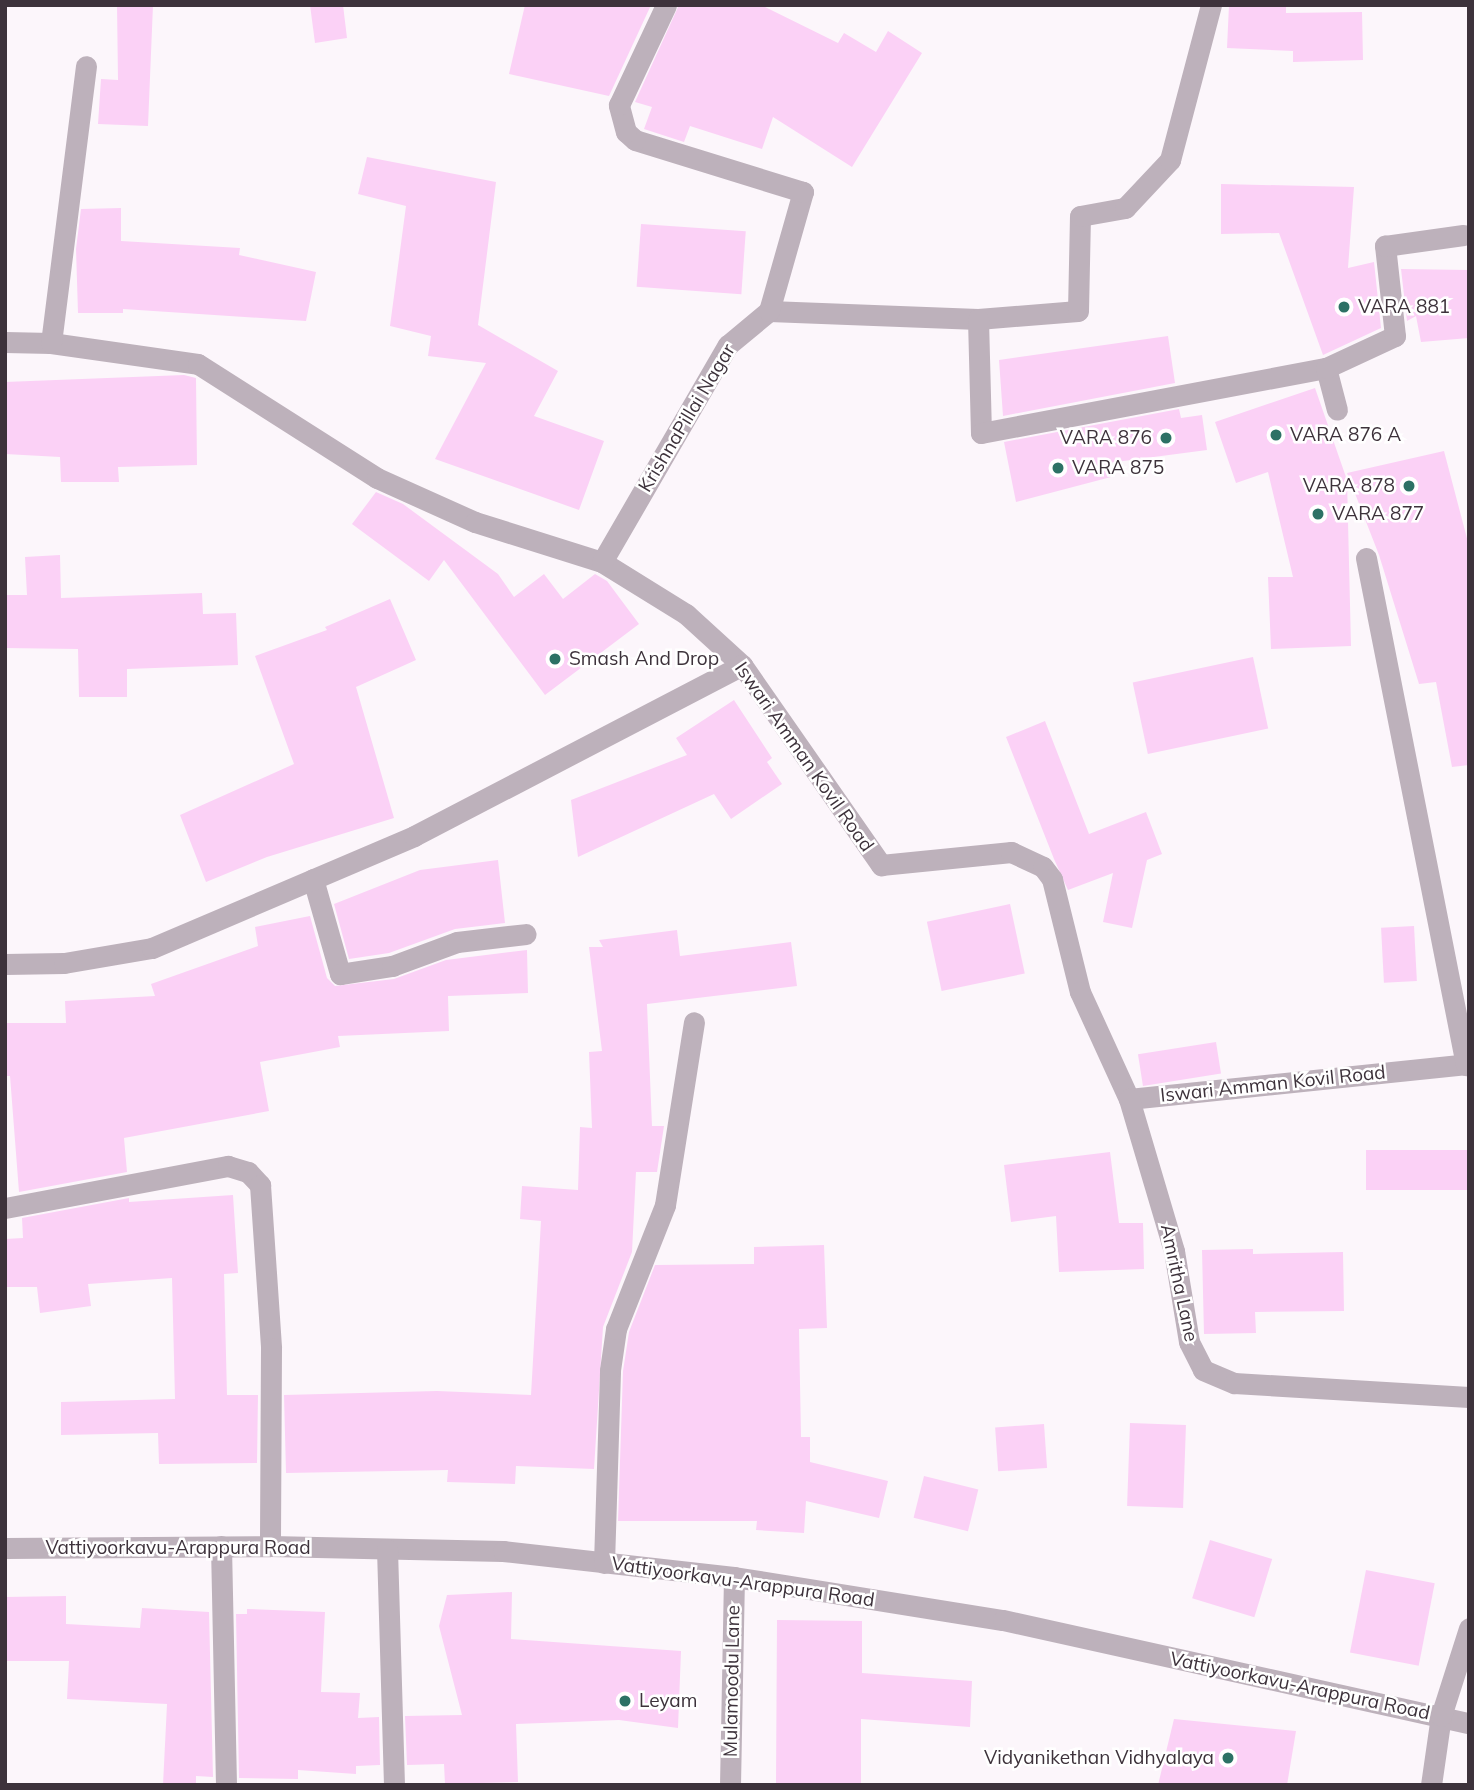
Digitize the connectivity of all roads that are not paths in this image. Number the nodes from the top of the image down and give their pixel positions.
1 (666, 5) edge
2 (1211, 5) edge
3 (86, 66) dead end
4 (1463, 235) dead end
5 (769, 311) junction
6 (978, 319) junction
7 (5, 342) edge
8 (51, 343) junction
9 (1326, 368) junction
10 (1338, 410) dead end
11 (1366, 558) dead end
12 (602, 562) junction
13 (742, 666) junction
14 (313, 879) junction
15 (526, 934) dead end
16 (5, 964) edge
17 (694, 1022) dead end
18 (1468, 1064) edge
19 (1129, 1099) junction
20 (5, 1208) edge
21 (1469, 1397) edge
22 (221, 1546) junction
23 (270, 1546) junction
24 (5, 1548) edge
25 (387, 1549) junction
26 (604, 1563) junction
27 (734, 1577) junction
28 (1469, 1628) edge
29 (1441, 1716) junction
30 (1469, 1723) edge
31 (226, 1785) edge
32 (394, 1785) edge
33 (730, 1785) edge
34 (1431, 1785) edge

1 - 5 street
2 - 6 street
3 - 8 street
4 - 9 street
5 - 6 street
5 - 12 street, KrishnaPillai Nagar
6 - 9 street
7 - 8 street, Iswari Amman Kovil Road
8 - 12 street, Iswari Amman Kovil Road
9 - 10 street
11 - 18 street
12 - 13 street, Iswari Amman Kovil Road
13 - 14 street
13 - 19 street, Iswari Amman Kovil Road
14 - 15 street
14 - 16 street
17 - 26 street
18 - 19 street, Iswari Amman Kovil Road
19 - 21 street, Amritha Lane
20 - 23 street
22 - 23 street, Vattiyoorkavu-Arappura Road
22 - 24 street, Vattiyoorkavu-Arappura Road
22 - 31 street
23 - 25 street, Vattiyoorkavu-Arappura Road
25 - 26 street, Vattiyoorkavu-Arappura Road
25 - 32 street
26 - 27 street, Vattiyoorkavu-Arappura Road
27 - 29 street, Vattiyoorkavu-Arappura Road
27 - 33 street, Mulamoodu Lane
28 - 29 street
29 - 30 street, Vattiyoorkavu-Arappura Road
29 - 34 street

